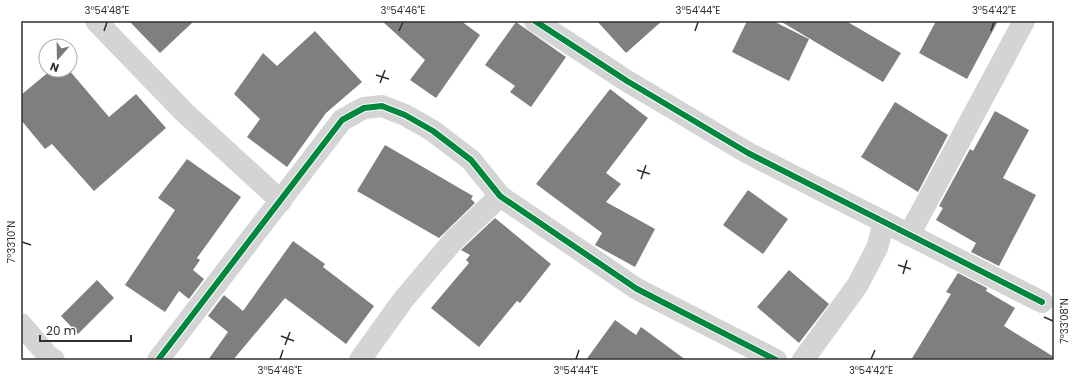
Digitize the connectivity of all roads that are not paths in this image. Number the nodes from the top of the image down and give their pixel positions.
1 (96, 21) edge
2 (535, 21) edge
3 (1024, 21) edge
4 (500, 196) junction
5 (281, 201) junction
6 (884, 222) junction
7 (910, 235) junction
8 (1042, 302) dead end
9 (21, 324) edge
10 (54, 360) edge
11 (158, 360) edge
12 (360, 360) edge
13 (776, 360) edge
14 (803, 360) edge

1 - 5 street
2 - 6 street
3 - 7 street
4 - 5 street
4 - 12 street
4 - 13 street
5 - 11 street
6 - 7 street
6 - 14 street
7 - 8 street
9 - 10 street

